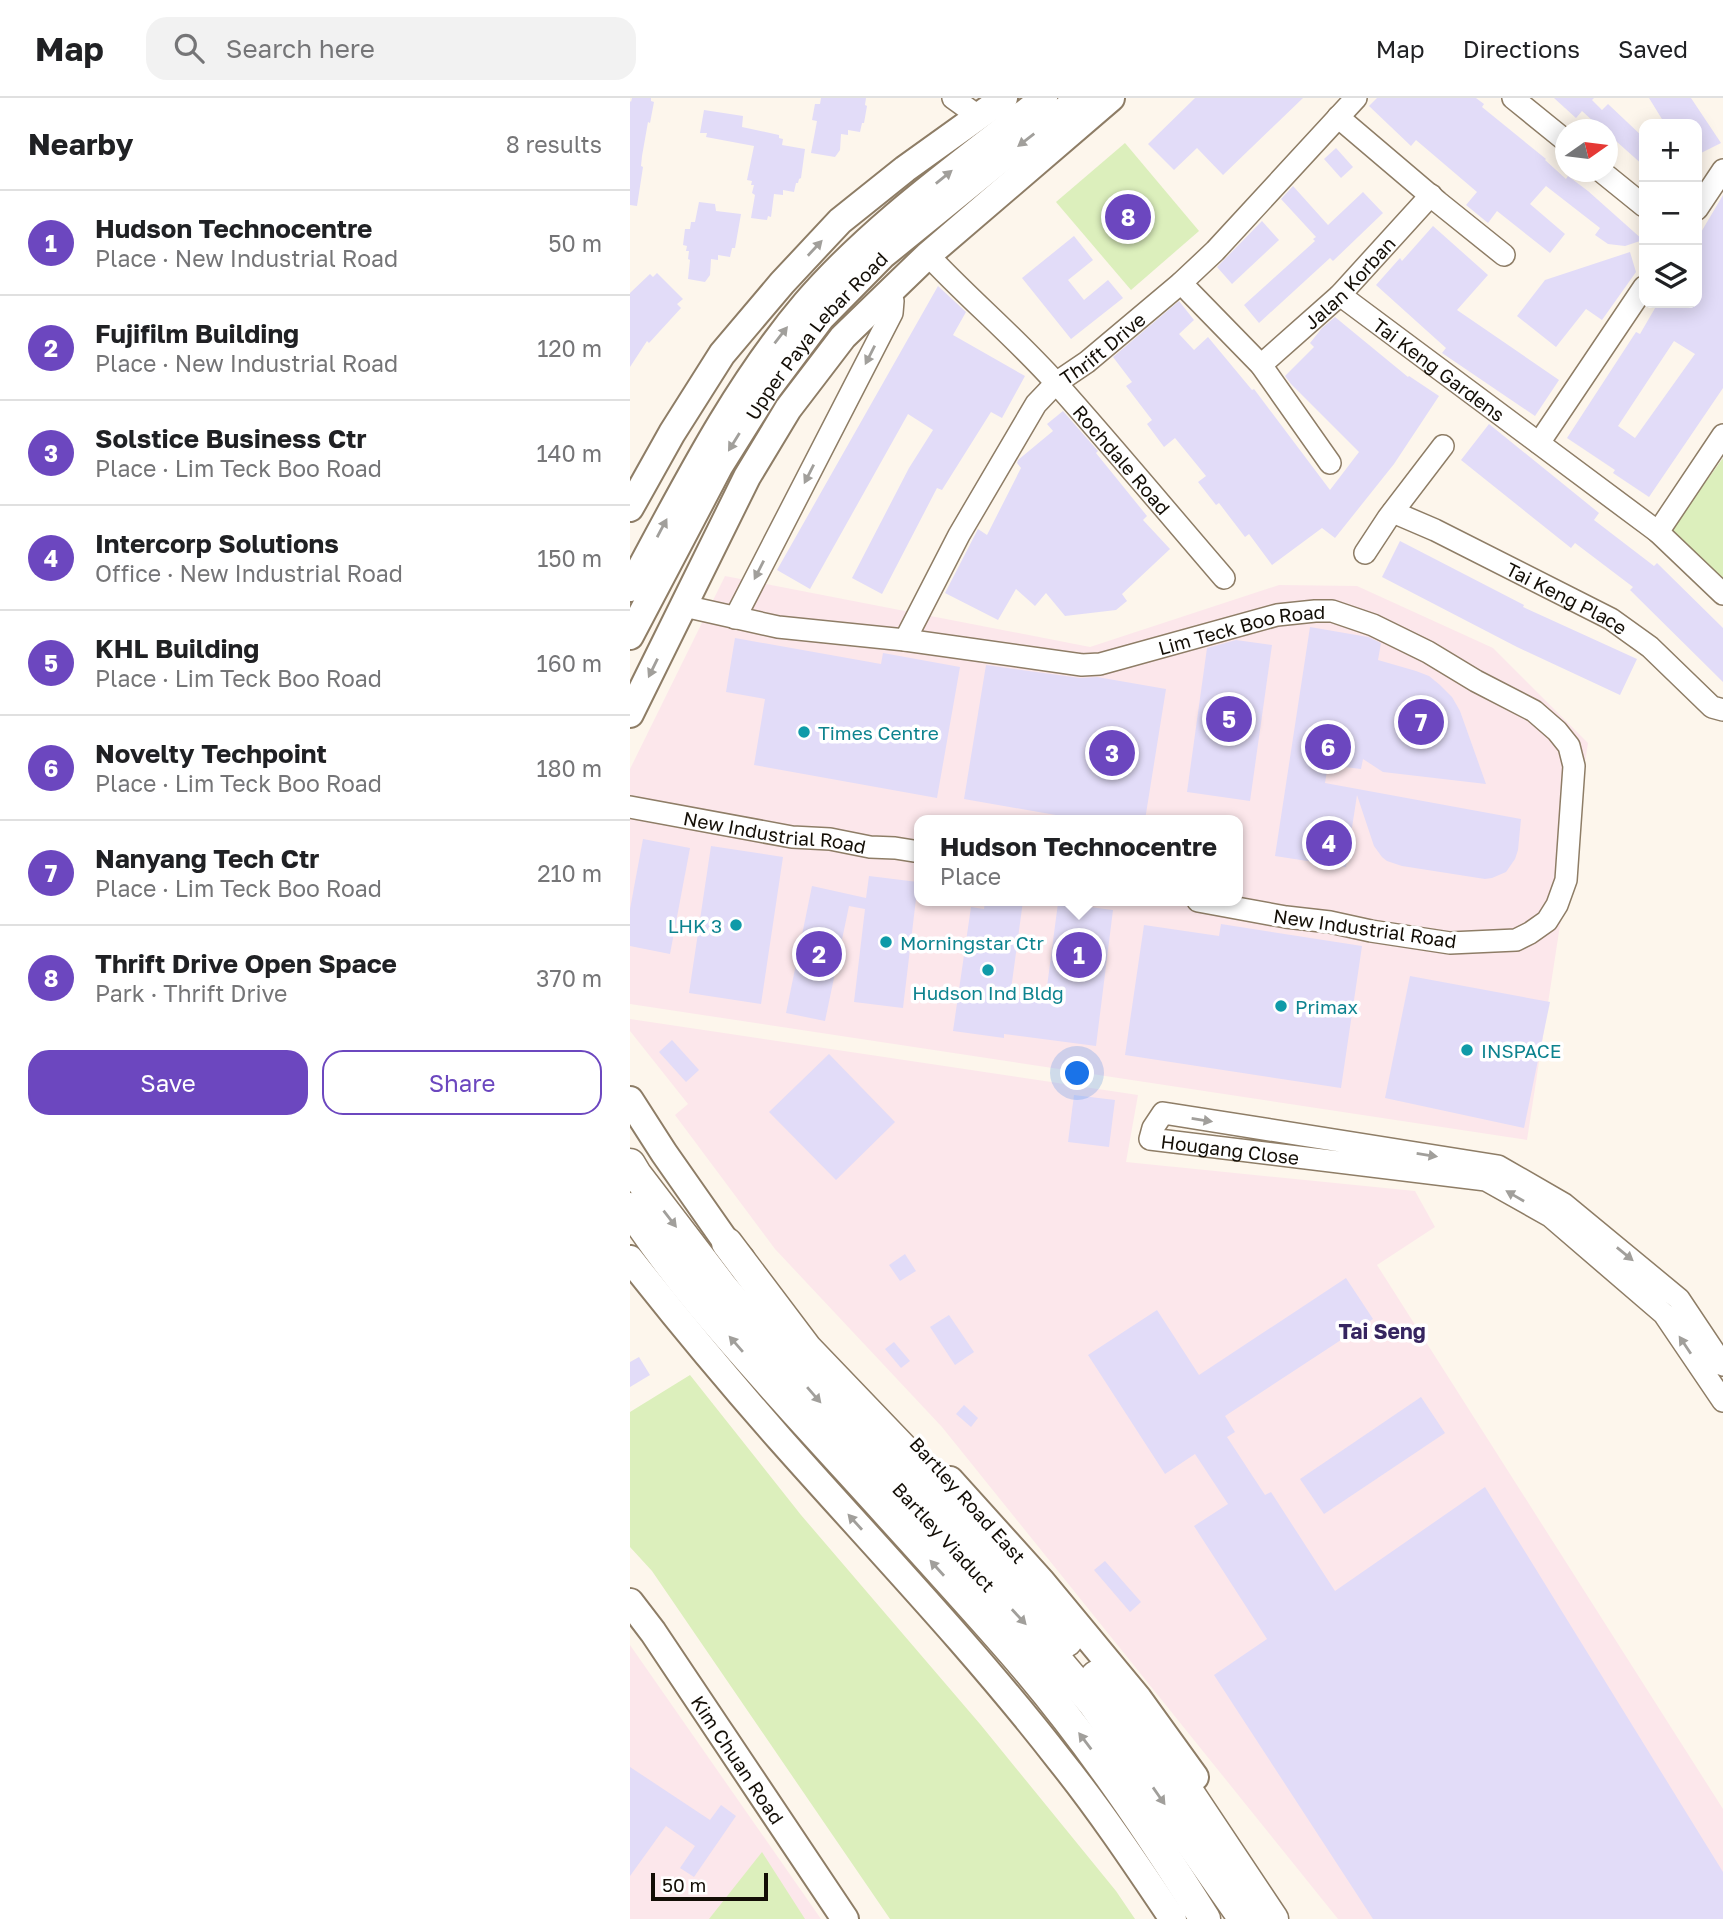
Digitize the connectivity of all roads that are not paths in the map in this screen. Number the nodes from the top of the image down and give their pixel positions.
1 (953, 98) edge
2 (1004, 98) edge
3 (1044, 98) edge
4 (1080, 98) edge
5 (1111, 98) edge
6 (1356, 98) edge
7 (1513, 98) edge
8 (978, 116) junction
9 (1338, 117) junction
10 (1555, 132) edge
11 (1723, 170) edge
12 (1614, 182) edge
13 (1431, 195) junction
14 (1639, 202) edge
15 (1702, 202) edge
16 (928, 255) junction
17 (1504, 255) dead end
18 (1181, 283) junction
19 (890, 292) junction
20 (1639, 294) edge
21 (1340, 295) junction
22 (1261, 365) junction
23 (1056, 383) junction
24 (1723, 435) edge
25 (1539, 443) junction
26 (1443, 446) dead end
27 (1329, 463) dead end
28 (630, 508) edge
29 (1393, 512) junction
30 (1658, 532) junction
31 (1365, 553) dead end
32 (1224, 578) dead end
33 (630, 588) edge
34 (1723, 594) edge
35 (684, 606) junction
36 (735, 618) junction
37 (630, 636) edge
38 (905, 640) junction
39 (1723, 710) edge
40 (630, 714) edge
41 (630, 807) edge
42 (914, 851) edge
43 (1226, 906) edge
44 (1530, 933) joint
45 (630, 1100) edge
46 (630, 1164) edge
47 (630, 1208) edge
48 (727, 1243) junction
49 (630, 1259) edge
50 (1723, 1365) edge
51 (1723, 1401) edge
52 (630, 1602) edge
53 (845, 1919) edge
54 (1173, 1919) edge
55 (1205, 1919) edge
56 (1244, 1919) edge
57 (1273, 1919) edge
58 (1283, 1919) edge

1 - 8 street
2 - 8 main road
33 -> 3 main road, Upper Paya Lebar Road
4 -> 37 main road, Upper Paya Lebar Road
5 - 16 main road, Upper Paya Lebar Road
6 - 9 street, Thrift Drive
7 - 10 street
28 -> 8 main road
9 - 13 street
9 - 18 street, Thrift Drive
11 - 15 street
12 - 14 street
13 - 17 street
13 - 21 street, Jalan Korban
16 - 19 main road, Upper Paya Lebar Road
16 - 23 street, Rochdale Road
18 - 22 street
18 - 23 street, Thrift Drive
19 - 35 main road, Upper Paya Lebar Road
19 -> 36 street, Upper Paya Lebar Road
20 - 25 street
21 - 22 street, Jalan Korban
21 - 25 street, Tai Keng Gardens
22 - 27 street
23 - 32 street, Rochdale Road
23 - 38 street, Thrift Drive
24 - 30 street
25 - 30 street, Tai Keng Gardens
26 - 29 street
29 - 31 street
29 - 39 street, Tai Keng Place
30 - 34 street, Tai Keng Gardens
35 - 36 street, Lim Teck Boo Road
35 -> 40 main road, Upper Paya Lebar Road
36 - 38 street, Lim Teck Boo Road
38 - 44 street, Lim Teck Boo Road
41 - 42 street, New Industrial Road
43 - 44 street, New Industrial Road
45 - 48 main road, Bartley Road East
46 -> 56 highway, Bartley Viaduct
55 -> 47 highway, Bartley Viaduct
48 - 57 highway
48 - 58 main road, Bartley Road East
54 -> 49 main road
51 -> 50 street, Hougang Close
52 - 53 main road, Kim Chuan Road

